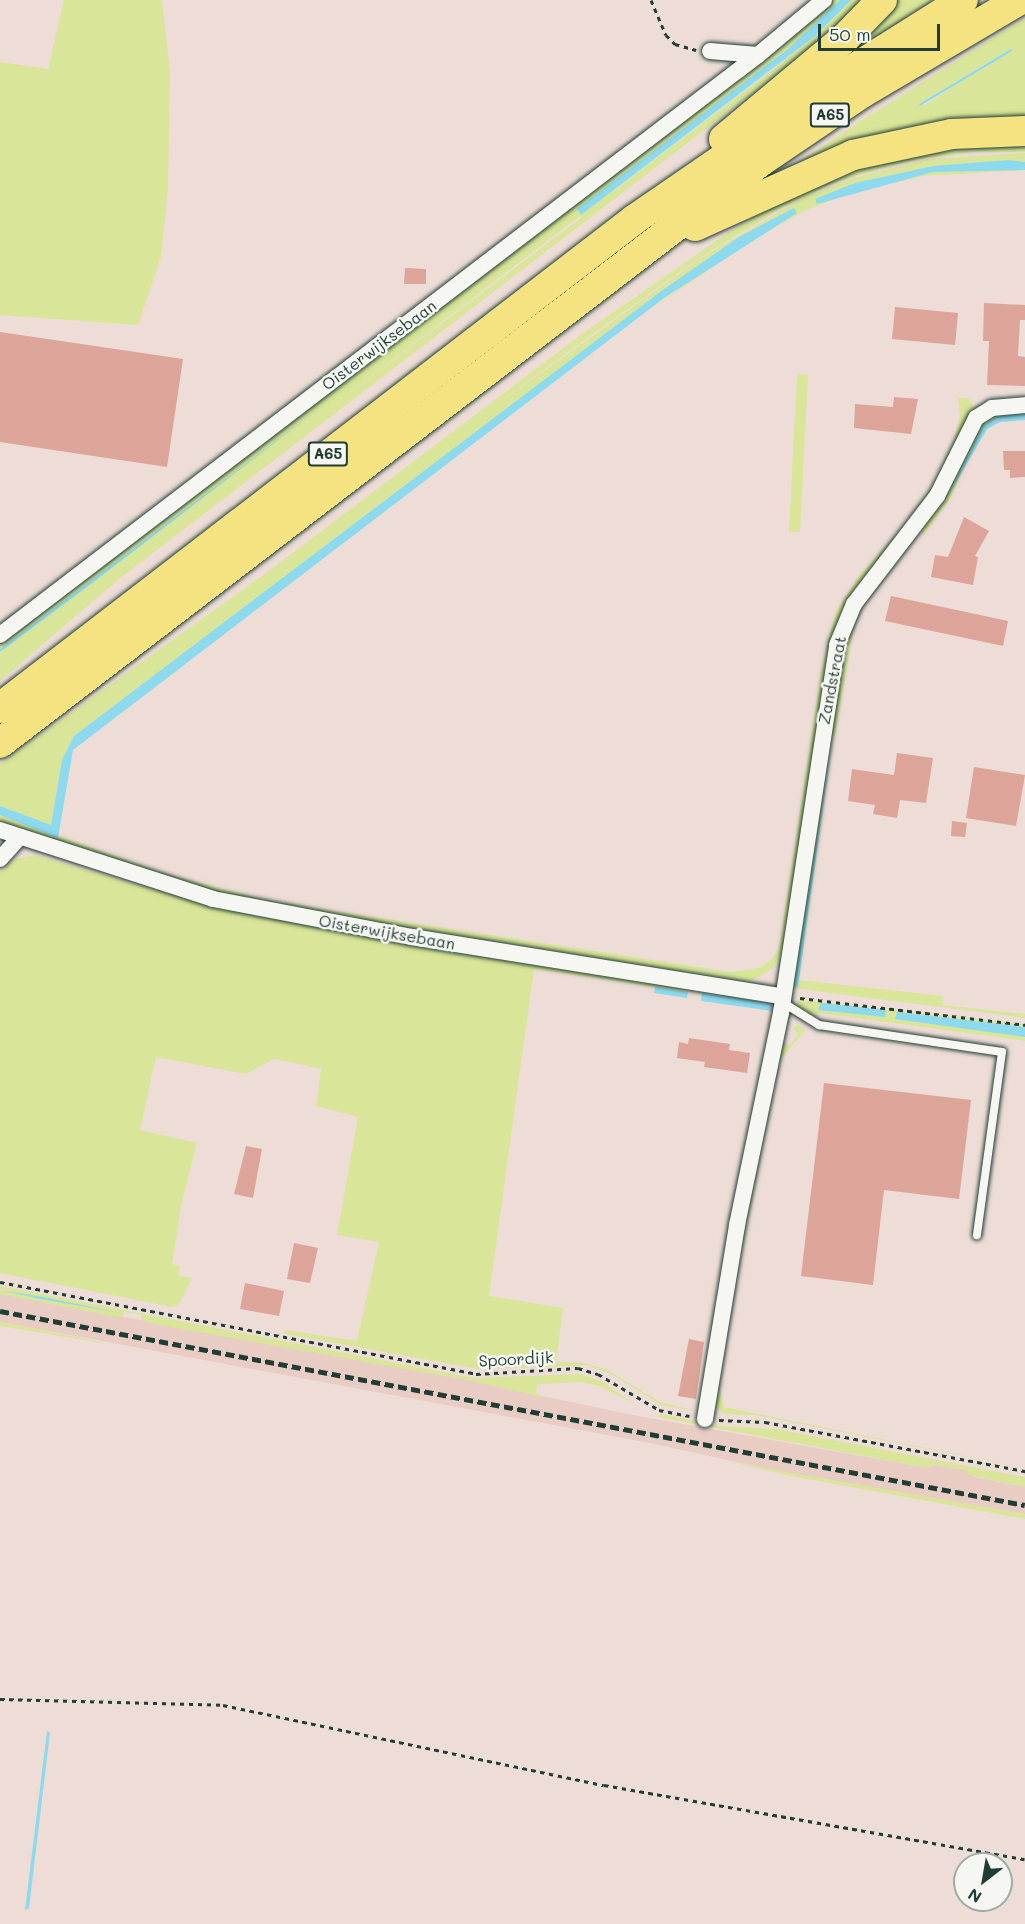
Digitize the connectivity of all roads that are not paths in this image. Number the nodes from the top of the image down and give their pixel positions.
1 (824, 0) edge
2 (882, 0) edge
3 (963, 0) edge
4 (1018, 0) edge
5 (710, 51) road end
6 (758, 55) junction
7 (1025, 131) edge
8 (635, 219) junction
9 (652, 245) junction
10 (1025, 405) edge
11 (0, 635) edge
12 (0, 708) edge
13 (0, 743) edge
14 (0, 830) edge
15 (20, 837) junction
16 (0, 859) edge
17 (782, 999) junction
18 (977, 1235) dead end
19 (705, 1419) road end

1 - 6 street
2 - 8 highway, A65
3 - 8 highway, A65
4 - 9 highway, A65
5 - 6 street
6 - 11 street, Oisterwijksebaan
7 - 9 highway, A65
8 - 12 highway, A65
9 - 13 highway, A65
10 - 17 street, Zandstraat
14 - 15 street, Oisterwijksebaan
15 - 16 street
15 - 17 street, Oisterwijksebaan
17 - 18 lane
17 - 19 street, Zandstraat

